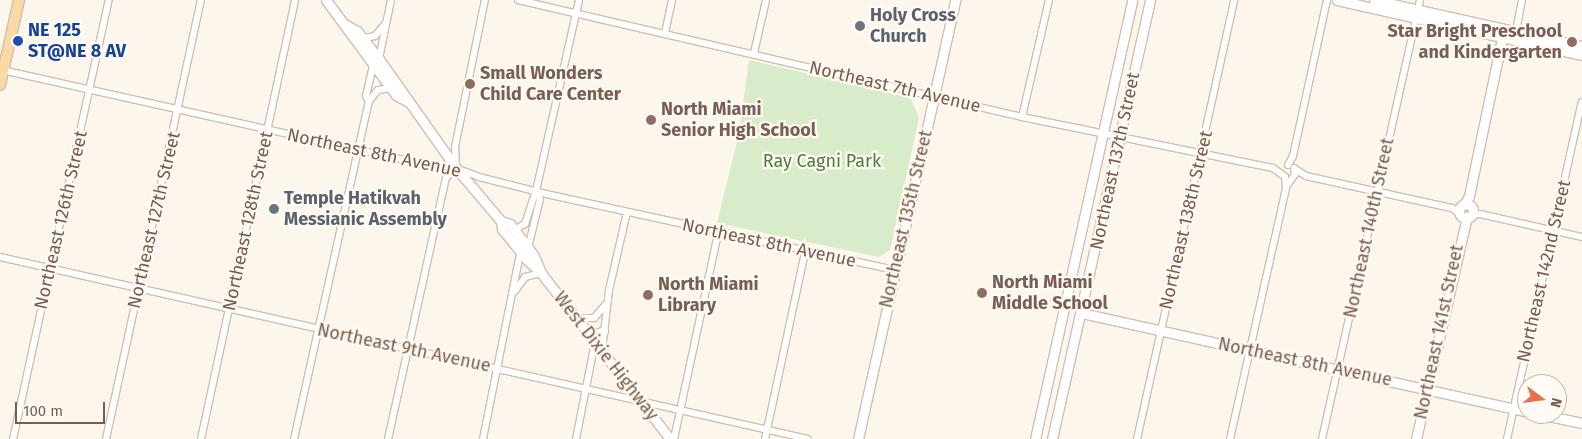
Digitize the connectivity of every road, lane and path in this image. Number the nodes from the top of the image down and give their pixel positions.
1 (19, 0) edge
2 (109, 0) edge
3 (201, 0) edge
4 (326, 0) edge
5 (391, 0) edge
6 (485, 0) edge
7 (518, 0) edge
8 (579, 0) edge
9 (672, 0) edge
10 (766, 0) edge
11 (955, 0) edge
12 (1049, 0) edge
13 (1132, 0) edge
14 (1150, 0) edge
15 (1234, 0) edge
16 (1327, 0) edge
17 (1337, 0) edge
18 (1374, 0) edge
19 (1420, 0) edge
20 (1522, 0) edge
21 (296, 1) edge
22 (576, 14) junction
23 (1419, 16) junction
24 (385, 24) junction
25 (346, 25) junction
26 (1516, 31) junction
27 (665, 33) junction
28 (363, 38) junction
29 (1502, 38) junction
30 (1582, 46) edge
31 (1122, 47) junction
32 (1140, 51) junction
33 (754, 53) junction
34 (1582, 55) edge
35 (376, 62) junction
36 (2, 70) edge
37 (0, 85) edge
38 (391, 88) junction
39 (89, 90) junction
40 (934, 96) junction
41 (368, 101) junction
42 (407, 101) junction
43 (1582, 102) edge
44 (178, 110) junction
45 (1022, 117) junction
46 (268, 130) junction
47 (1104, 133) junction
48 (1122, 136) junction
49 (358, 150) junction
50 (1201, 152) junction
51 (1291, 167) junction
52 (456, 168) junction
53 (1273, 168) junction
54 (1306, 176) junction
55 (1288, 177) junction
56 (536, 191) junction
57 (1377, 192) junction
58 (627, 212) junction
59 (1465, 212) junction
60 (1083, 220) junction
61 (500, 221) junction
62 (1101, 224) junction
63 (514, 230) junction
64 (1554, 230) junction
65 (718, 232) junction
66 (1582, 237) edge
67 (524, 250) junction
68 (805, 252) junction
69 (0, 257) edge
70 (49, 268) junction
71 (895, 270) junction
72 (541, 272) junction
73 (138, 290) junction
74 (515, 291) junction
75 (606, 302) junction
76 (229, 311) junction
77 (1082, 313) junction
78 (576, 318) junction
79 (318, 330) junction
80 (1161, 330) junction
81 (587, 331) junction
82 (603, 331) junction
83 (595, 342) junction
84 (408, 349) junction
85 (602, 350) junction
86 (1250, 350) junction
87 (498, 368) junction
88 (1338, 369) junction
89 (586, 389) junction
90 (1427, 389) junction
91 (640, 401) junction
92 (1514, 409) junction
93 (681, 410) junction
94 (1517, 410) edge
95 (1042, 412) junction
96 (1058, 415) junction
97 (1567, 420) edge
98 (1582, 423) edge
99 (767, 430) junction
100 (13, 439) edge
101 (106, 439) edge
102 (201, 439) edge
103 (294, 439) edge
104 (388, 439) edge
105 (483, 439) edge
106 (576, 439) edge
107 (670, 439) edge
108 (674, 439) edge
109 (765, 439) edge
110 (808, 439) edge
111 (858, 439) edge
112 (1035, 439) edge
113 (1052, 439) edge
114 (1137, 439) edge
115 (1230, 439) edge
116 (1322, 439) edge
117 (1416, 439) edge
118 (1507, 439) edge

1 - 36 main road
2 - 39 street, Northeast 126th Street
3 - 44 street, Northeast 127th Street
4 - 25 street, West Dixie Highway
5 - 24 street
6 - 52 street
7 - 22 street, Northeast 7th Avenue
8 - 22 street
9 - 27 street
10 - 33 street
11 - 40 street, Northeast 135th Street
12 - 45 street
13 - 31 street, Northeast 137th Street
14 - 32 street, Northeast 137th Street
15 - 50 street, Northeast 138th Street
16 - 51 street
17 - 23 street
18 - 23 street
19 - 23 street, Northeast 140th Street
20 - 26 street
21 - 46 street, Northeast 128th Street
22 - 27 street, Northeast 7th Avenue
22 - 56 street
23 - 26 street
23 - 29 street
23 - 57 street, Northeast 140th Street
24 - 28 street
24 - 35 street
25 - 28 street, West Dixie Highway
25 - 35 street, West Dixie Highway
26 - 30 street
27 - 33 street, Northeast 7th Avenue
28 - 35 street, West Dixie Highway
29 - 34 street
29 - 59 street, Northeast 141st Street
31 - 32 street
31 - 47 street, Northeast 137th Street
32 - 48 street, Northeast 137th Street
33 - 40 street, Northeast 7th Avenue
35 - 38 street, West Dixie Highway
35 - 41 street
35 - 42 street, West Dixie Highway
36 - 37 main road
36 - 39 street, Northeast 8th Avenue
38 - 41 street
38 - 42 street, West Dixie Highway
39 - 44 street, Northeast 8th Avenue
39 - 70 street, Northeast 126th Street
40 - 45 street, Northeast 7th Avenue
40 - 71 street, Northeast 135th Street
41 - 49 street
42 - 52 street, West Dixie Highway
43 - 64 street, Northeast 142nd Street
44 - 46 street, Northeast 8th Avenue
44 - 73 street, Northeast 127th Street
45 - 47 street, Northeast 7th Avenue
46 - 49 street, Northeast 8th Avenue
46 - 76 street, Northeast 128th Street
47 - 48 street, Northeast 7th Avenue
47 - 60 street, Northeast 137th Street
48 - 50 street, Northeast 7th Avenue
48 - 62 street, Northeast 137th Street
49 - 52 street, Northeast 8th Avenue
49 - 79 street
50 - 53 street, Northeast 7th Avenue
50 - 80 street, Northeast 138th Street
51 - 53 street, Northeast 7th Avenue
51 - 54 street
51 - 55 street
51 - 55 street
52 - 56 street, Northeast 8th Avenue
52 - 61 street, West Dixie Highway
52 - 84 street
53 - 55 street, Northeast 7th Avenue
54 - 55 street
54 - 57 street
55 - 86 street
56 - 58 street, Northeast 8th Avenue
56 - 63 street
56 - 67 street
57 - 59 street
57 - 88 street, Northeast 140th Street
58 - 65 street, Northeast 8th Avenue
58 - 75 street
59 - 64 street
59 - 90 street, Northeast 141st Street
60 - 62 street
60 - 95 street, Northeast 137th Street
61 - 63 street, West Dixie Highway
61 - 67 street, West Dixie Highway
62 - 77 street, Northeast 137th Street
63 - 67 street, West Dixie Highway
64 - 66 street
64 - 92 street, Northeast 142nd Street
65 - 68 street, Northeast 8th Avenue
65 - 93 street
67 - 72 street, West Dixie Highway
67 - 74 street
68 - 71 street, Northeast 8th Avenue
68 - 99 street
69 - 70 street, Northeast 9th Avenue
70 - 73 street, Northeast 9th Avenue
70 - 100 street, Northeast 126th Street
71 - 111 street, Northeast 135th Street
72 - 74 street
72 - 78 street, West Dixie Highway
73 - 76 street, Northeast 9th Avenue
73 - 101 street, Northeast 127th Street
74 - 87 street
75 - 78 street
75 - 82 street
76 - 79 street, Northeast 9th Avenue
76 - 102 street, Northeast 128th Street
77 - 80 street, Northeast 8th Avenue
77 - 96 street, Northeast 137th Street
78 - 81 street, West Dixie Highway
79 - 84 street, Northeast 9th Avenue
79 - 103 street
80 - 86 street, Northeast 8th Avenue
80 - 114 street, Northeast 138th Street
81 - 82 street
81 - 83 street, West Dixie Highway
82 - 85 street
83 - 85 street, West Dixie Highway
83 - 89 street
84 - 87 street, Northeast 9th Avenue
84 - 104 street
85 - 91 street, West Dixie Highway
86 - 88 street, Northeast 8th Avenue
86 - 115 street
87 - 89 street, Northeast 9th Avenue
87 - 105 street
88 - 90 street, Northeast 8th Avenue
88 - 116 street, Northeast 140th Street
89 - 91 street, Northeast 9th Avenue
89 - 106 street
90 - 92 street, Northeast 8th Avenue
90 - 117 street, Northeast 141st Street
91 - 93 street, Northeast 9th Avenue
91 - 107 street, West Dixie Highway
92 - 94 street, Northeast 8th Avenue
92 - 118 street, Northeast 142nd Street
93 - 99 street, Northeast 9th Avenue
93 - 108 street
95 - 96 street
95 - 112 street, Northeast 137th Street
96 - 113 street, Northeast 137th Street
97 - 98 street
99 - 109 street
99 - 110 street, Northeast 9th Avenue

